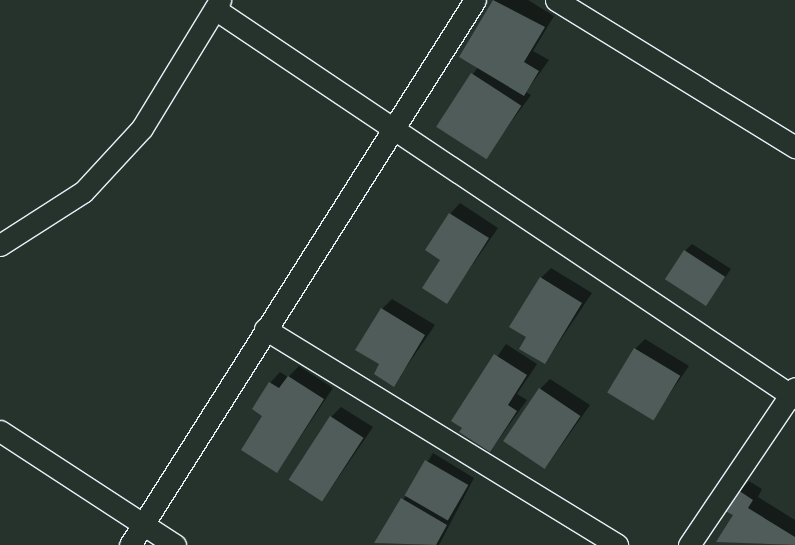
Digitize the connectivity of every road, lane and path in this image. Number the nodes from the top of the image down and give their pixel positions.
1 (475, 0) edge
2 (556, 0) edge
3 (217, 4) edge
4 (395, 129) junction
5 (793, 143) edge
6 (0, 245) edge
7 (266, 329) junction
8 (793, 394) edge
9 (0, 431) edge
10 (143, 524) junction
11 (130, 545) edge
12 (175, 545) edge
13 (617, 545) edge
14 (689, 545) edge

1 - 4 street
2 - 5 street
3 - 4 street
3 - 6 street
4 - 7 street
4 - 8 street
7 - 10 street
7 - 13 street
8 - 14 street
9 - 10 street
10 - 11 street
10 - 12 street

